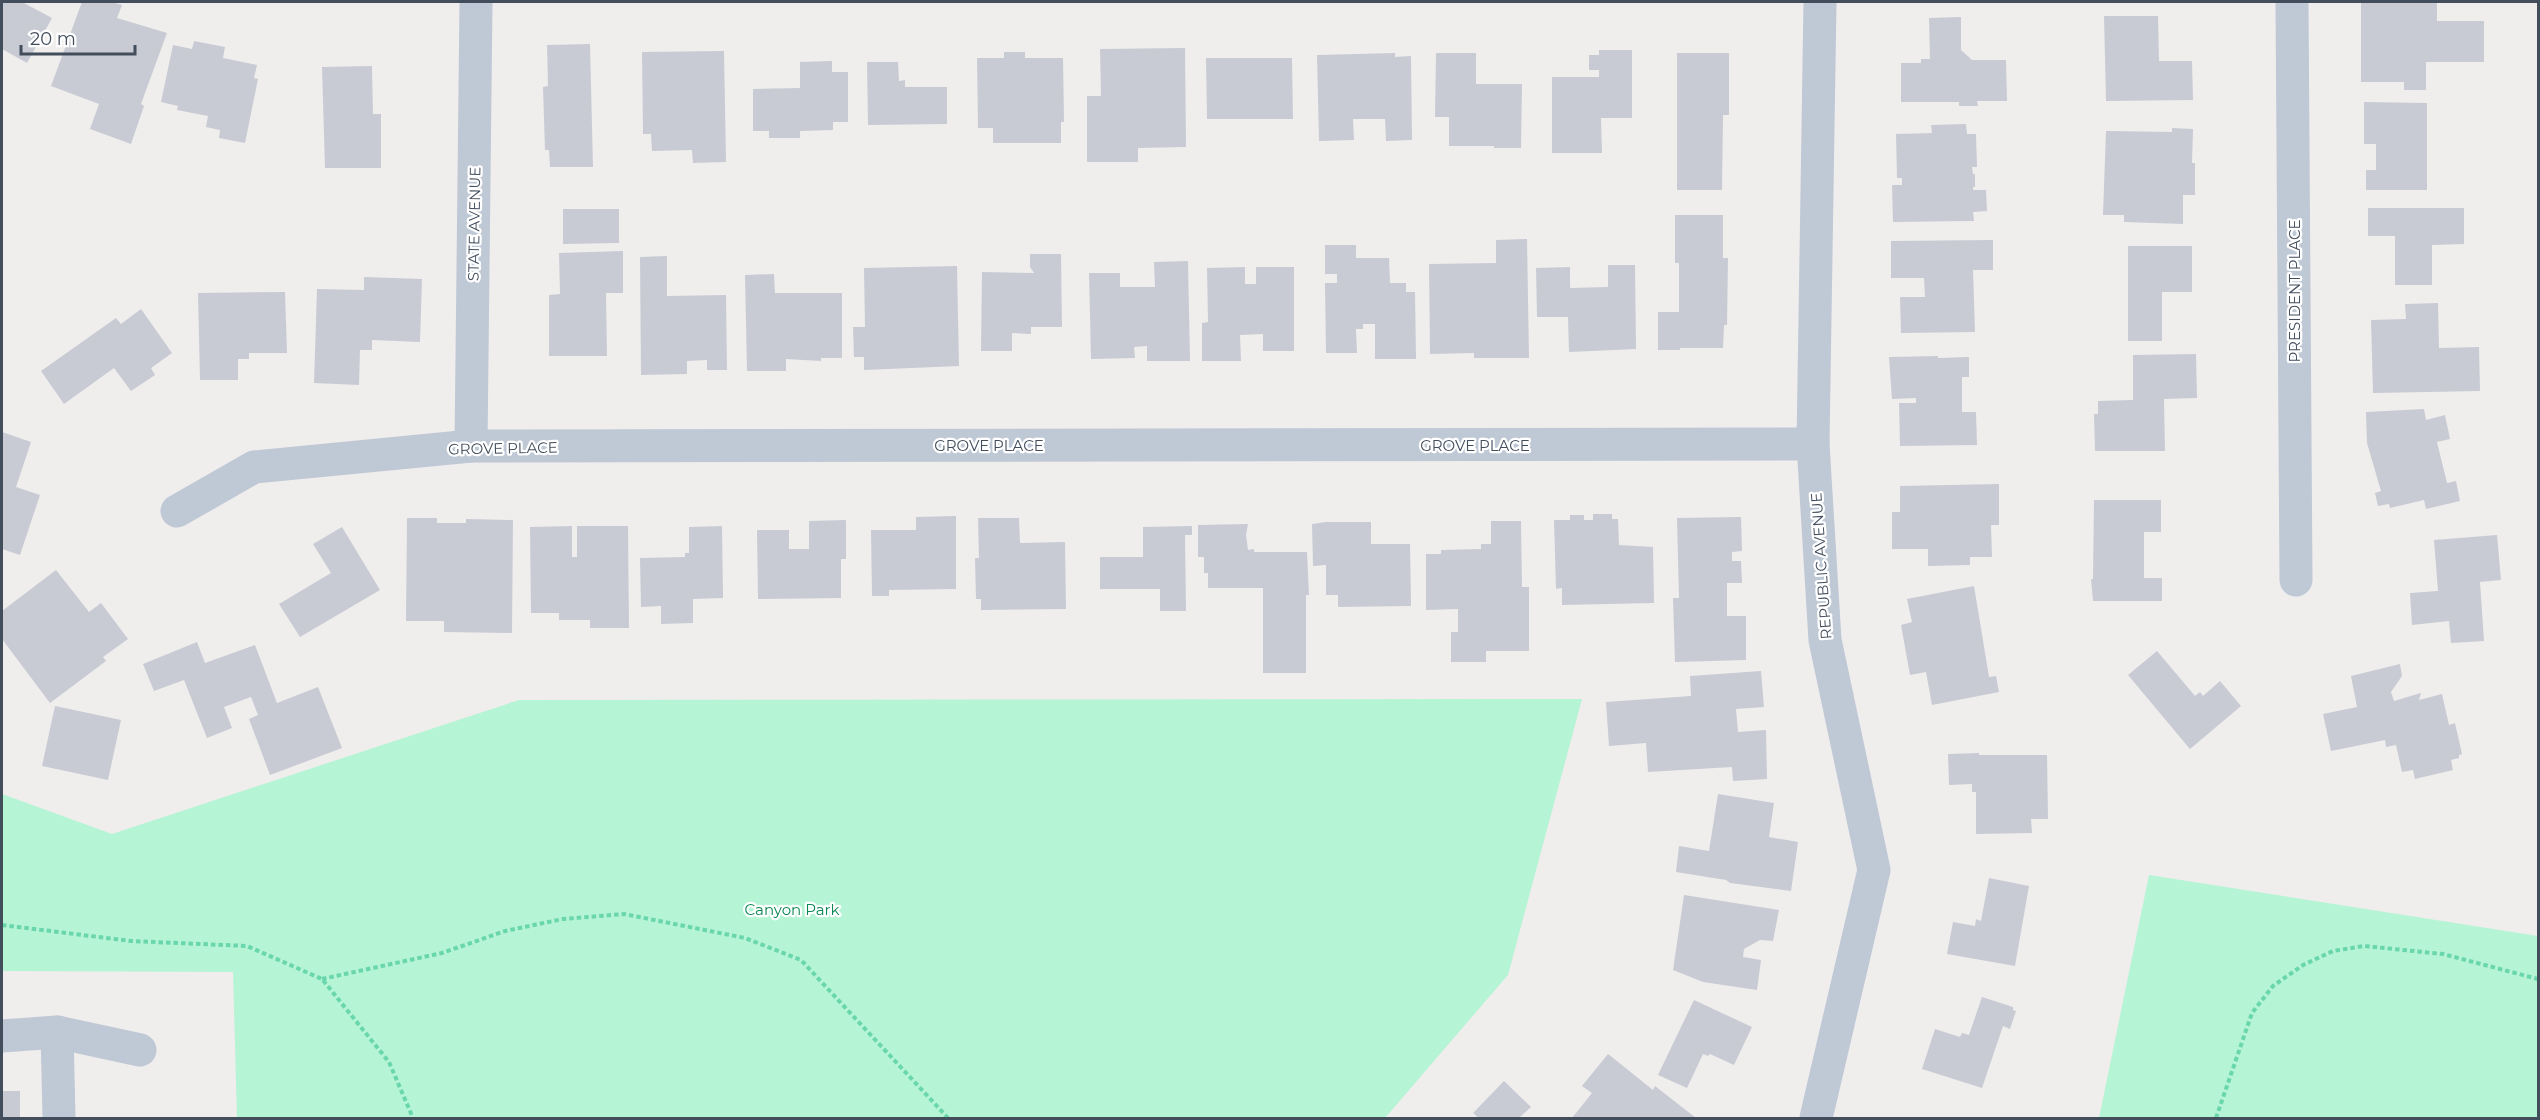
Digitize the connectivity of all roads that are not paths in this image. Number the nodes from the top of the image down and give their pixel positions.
1 (476, 2) edge
2 (1820, 2) edge
3 (2292, 2) edge
4 (1813, 444) junction
5 (471, 446) junction
6 (177, 511) dead end
7 (2296, 580) dead end
8 (57, 1032) junction
9 (2, 1036) edge
10 (140, 1050) dead end
11 (59, 1119) edge
12 (1816, 1119) edge

1 - 5 street, STATE AVENUE
2 - 4 street, REPUBLIC AVENUE
3 - 7 street, PRESIDENT PLACE
4 - 5 street, GROVE PLACE
4 - 12 street, REPUBLIC AVENUE
5 - 6 street, GROVE PLACE
8 - 9 street
8 - 10 street
8 - 11 street

